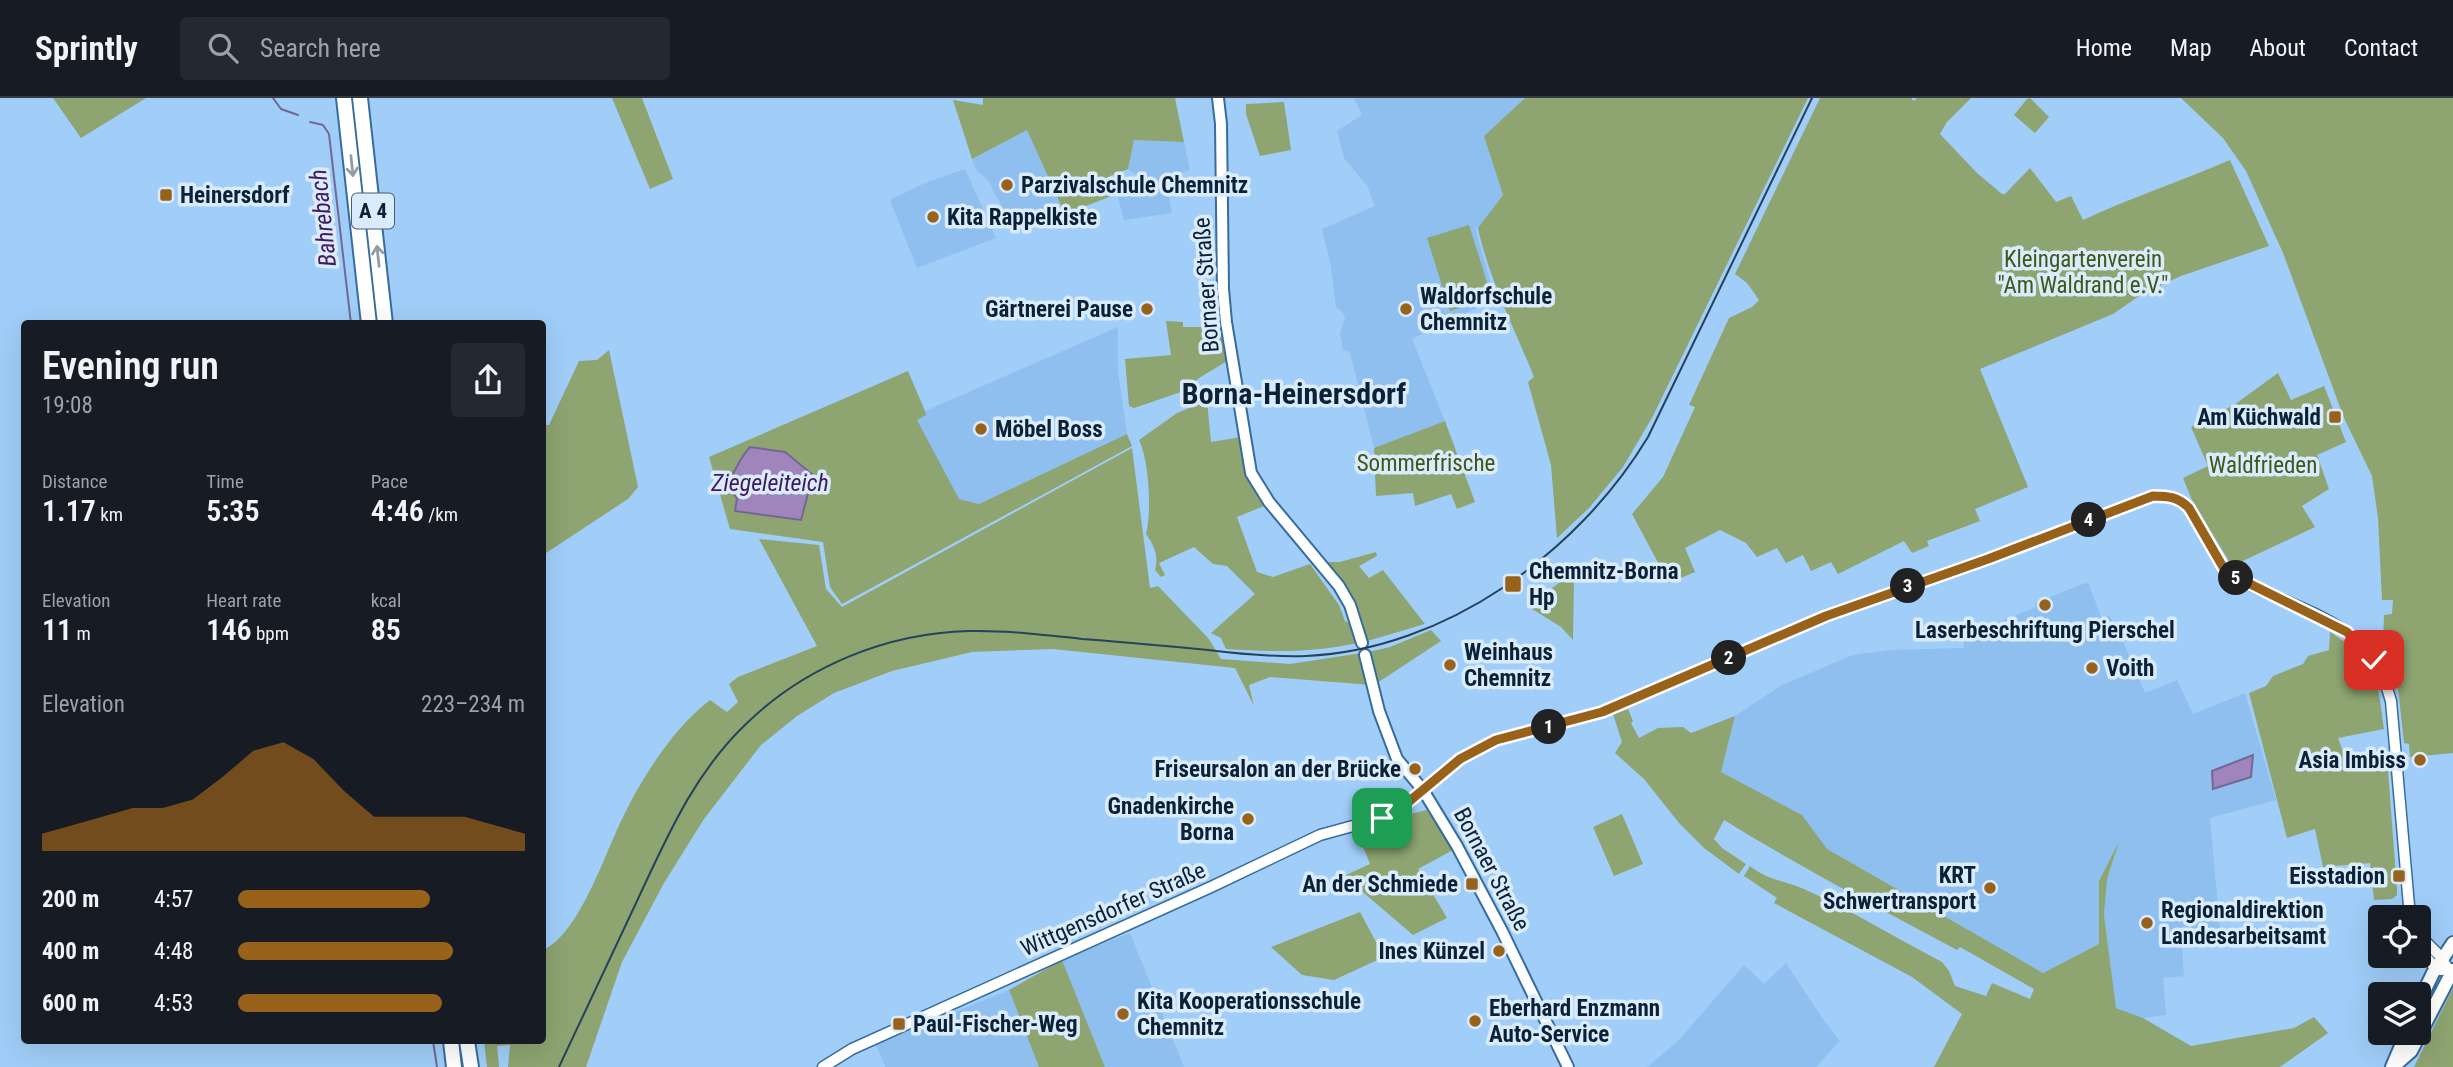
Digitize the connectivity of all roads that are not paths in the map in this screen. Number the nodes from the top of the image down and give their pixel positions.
1 (344, 98) edge
2 (360, 98) edge
3 (1218, 98) edge
4 (369, 320) edge
5 (385, 320) edge
6 (1362, 643) dead end
7 (1365, 655) dead end
8 (1423, 790) junction
9 (2409, 905) edge
10 (2453, 941) edge
11 (2431, 946) edge
12 (2431, 955) edge
13 (2439, 964) junction
14 (2452, 972) edge
15 (2430, 982) edge
16 (451, 1044) edge
17 (467, 1044) edge
18 (2402, 1045) edge
19 (454, 1067) edge
20 (471, 1067) edge
21 (823, 1067) edge
22 (1568, 1067) edge
23 (2393, 1067) edge

1 -> 4 highway, A 4
5 -> 2 highway, A 4
3 - 6 main road, Bornaer Straße
7 - 8 main road, Bornaer Straße
8 - 9 street, Wittgensdorfer Straße
8 - 21 street, Wittgensdorfer Straße
8 - 22 main road, Bornaer Straße
10 - 11 street
10 - 13 main road
12 - 13 street
13 - 14 street
13 - 15 main road
14 - 23 main road
16 - 19 highway
17 - 20 highway
18 - 23 main road

